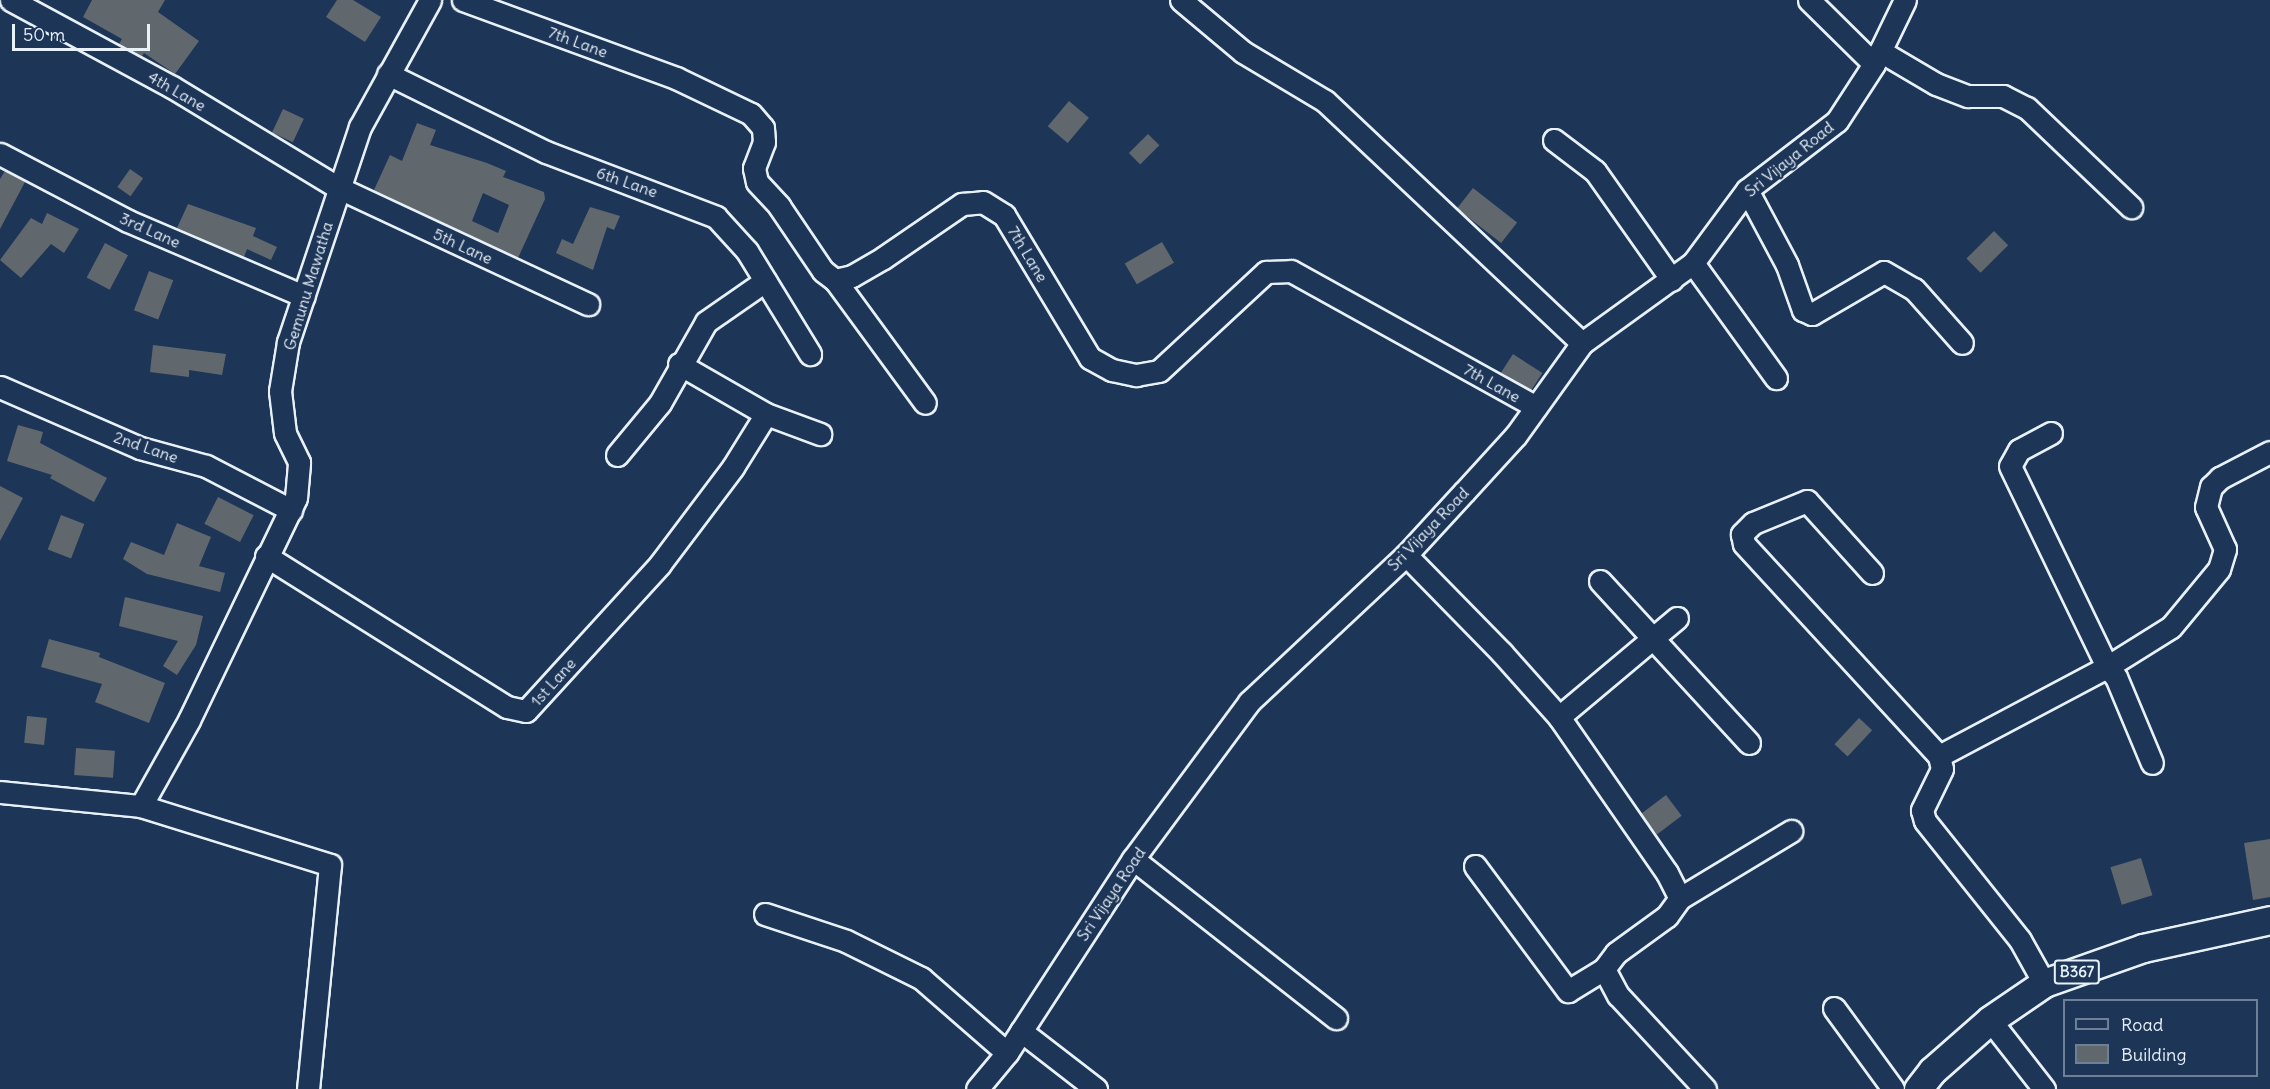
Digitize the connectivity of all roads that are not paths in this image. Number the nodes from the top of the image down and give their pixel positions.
1 (11, 0) edge
2 (430, 0) edge
3 (463, 0) edge
4 (1181, 0) edge
5 (1809, 0) edge
6 (1905, 0) edge
7 (1877, 58) junction
8 (388, 74) junction
9 (1554, 140) dead end
10 (0, 154) edge
11 (339, 188) junction
12 (1747, 190) junction
13 (2131, 207) dead end
14 (1693, 263) junction
15 (835, 280) junction
16 (1672, 280) junction
17 (765, 281) junction
18 (304, 296) junction
19 (588, 304) dead end
20 (1582, 343) junction
21 (1962, 343) dead end
22 (810, 354) dead end
23 (679, 364) junction
24 (1776, 378) dead end
25 (0, 387) edge
26 (925, 403) dead end
27 (1536, 407) junction
28 (766, 414) junction
29 (2051, 433) dead end
30 (820, 434) dead end
31 (2270, 452) edge
32 (617, 455) dead end
33 (291, 510) junction
34 (1406, 555) junction
35 (266, 556) junction
36 (1872, 573) dead end
37 (1600, 581) dead end
38 (1677, 618) dead end
39 (1653, 638) junction
40 (2107, 667) junction
41 (1559, 717) junction
42 (1749, 743) dead end
43 (1939, 756) junction
44 (2152, 764) dead end
45 (0, 792) edge
46 (141, 807) junction
47 (1791, 831) dead end
48 (1132, 859) junction
49 (1475, 866) dead end
50 (1680, 898) junction
51 (765, 914) dead end
52 (2270, 920) edge
53 (1604, 969) junction
54 (2044, 983) junction
55 (1834, 1008) dead end
56 (1336, 1018) dead end
57 (1990, 1020) junction
58 (1022, 1030) junction
59 (1007, 1053) junction
60 (308, 1089) edge
61 (977, 1089) edge
62 (1096, 1089) edge
63 (1705, 1089) edge
64 (1893, 1089) edge
65 (1918, 1089) edge
66 (2044, 1089) edge

1 - 11 street, 4th Lane
2 - 8 street, Gemunu Mawatha
3 - 15 street, 7th Lane
4 - 20 street
5 - 7 street
6 - 7 street, Sri Vijaya Road
7 - 12 street, Sri Vijaya Road
7 - 13 street
8 - 11 street, Gemunu Mawatha
8 - 17 street, 6th Lane
9 - 16 street
10 - 18 street, 3rd Lane
11 - 18 street, Gemunu Mawatha
11 - 19 street, 5th Lane
12 - 14 street, Sri Vijaya Road
12 - 21 street
14 - 16 street, Sri Vijaya Road
14 - 24 street
15 - 26 street
15 - 27 street, 7th Lane
16 - 20 street, Sri Vijaya Road
17 - 22 street, 6th Lane
17 - 23 street
18 - 33 street, Gemunu Mawatha
20 - 27 street, Sri Vijaya Road
23 - 28 street
23 - 32 street
25 - 33 street, 2nd Lane
27 - 34 street, Sri Vijaya Road
28 - 30 street
28 - 35 street, 1st Lane
29 - 40 street
31 - 40 street
33 - 35 street, Gemunu Mawatha
34 - 41 street
34 - 48 street, Sri Vijaya Road
35 - 46 street, Gemunu Mawatha
36 - 43 street
37 - 39 street
38 - 39 street
39 - 41 street
39 - 42 street
40 - 43 street
40 - 44 street
41 - 50 street
43 - 54 street
45 - 46 street
46 - 60 street
47 - 50 street
48 - 56 street
48 - 58 street, Sri Vijaya Road
49 - 53 street
50 - 53 street
51 - 59 street
52 - 54 main road, B367
53 - 63 street
54 - 57 main road, B367
55 - 64 street
57 - 65 main road, B367
57 - 66 street
58 - 59 street, Sri Vijaya Road
58 - 62 street
59 - 61 street, Sri Vijaya Road

